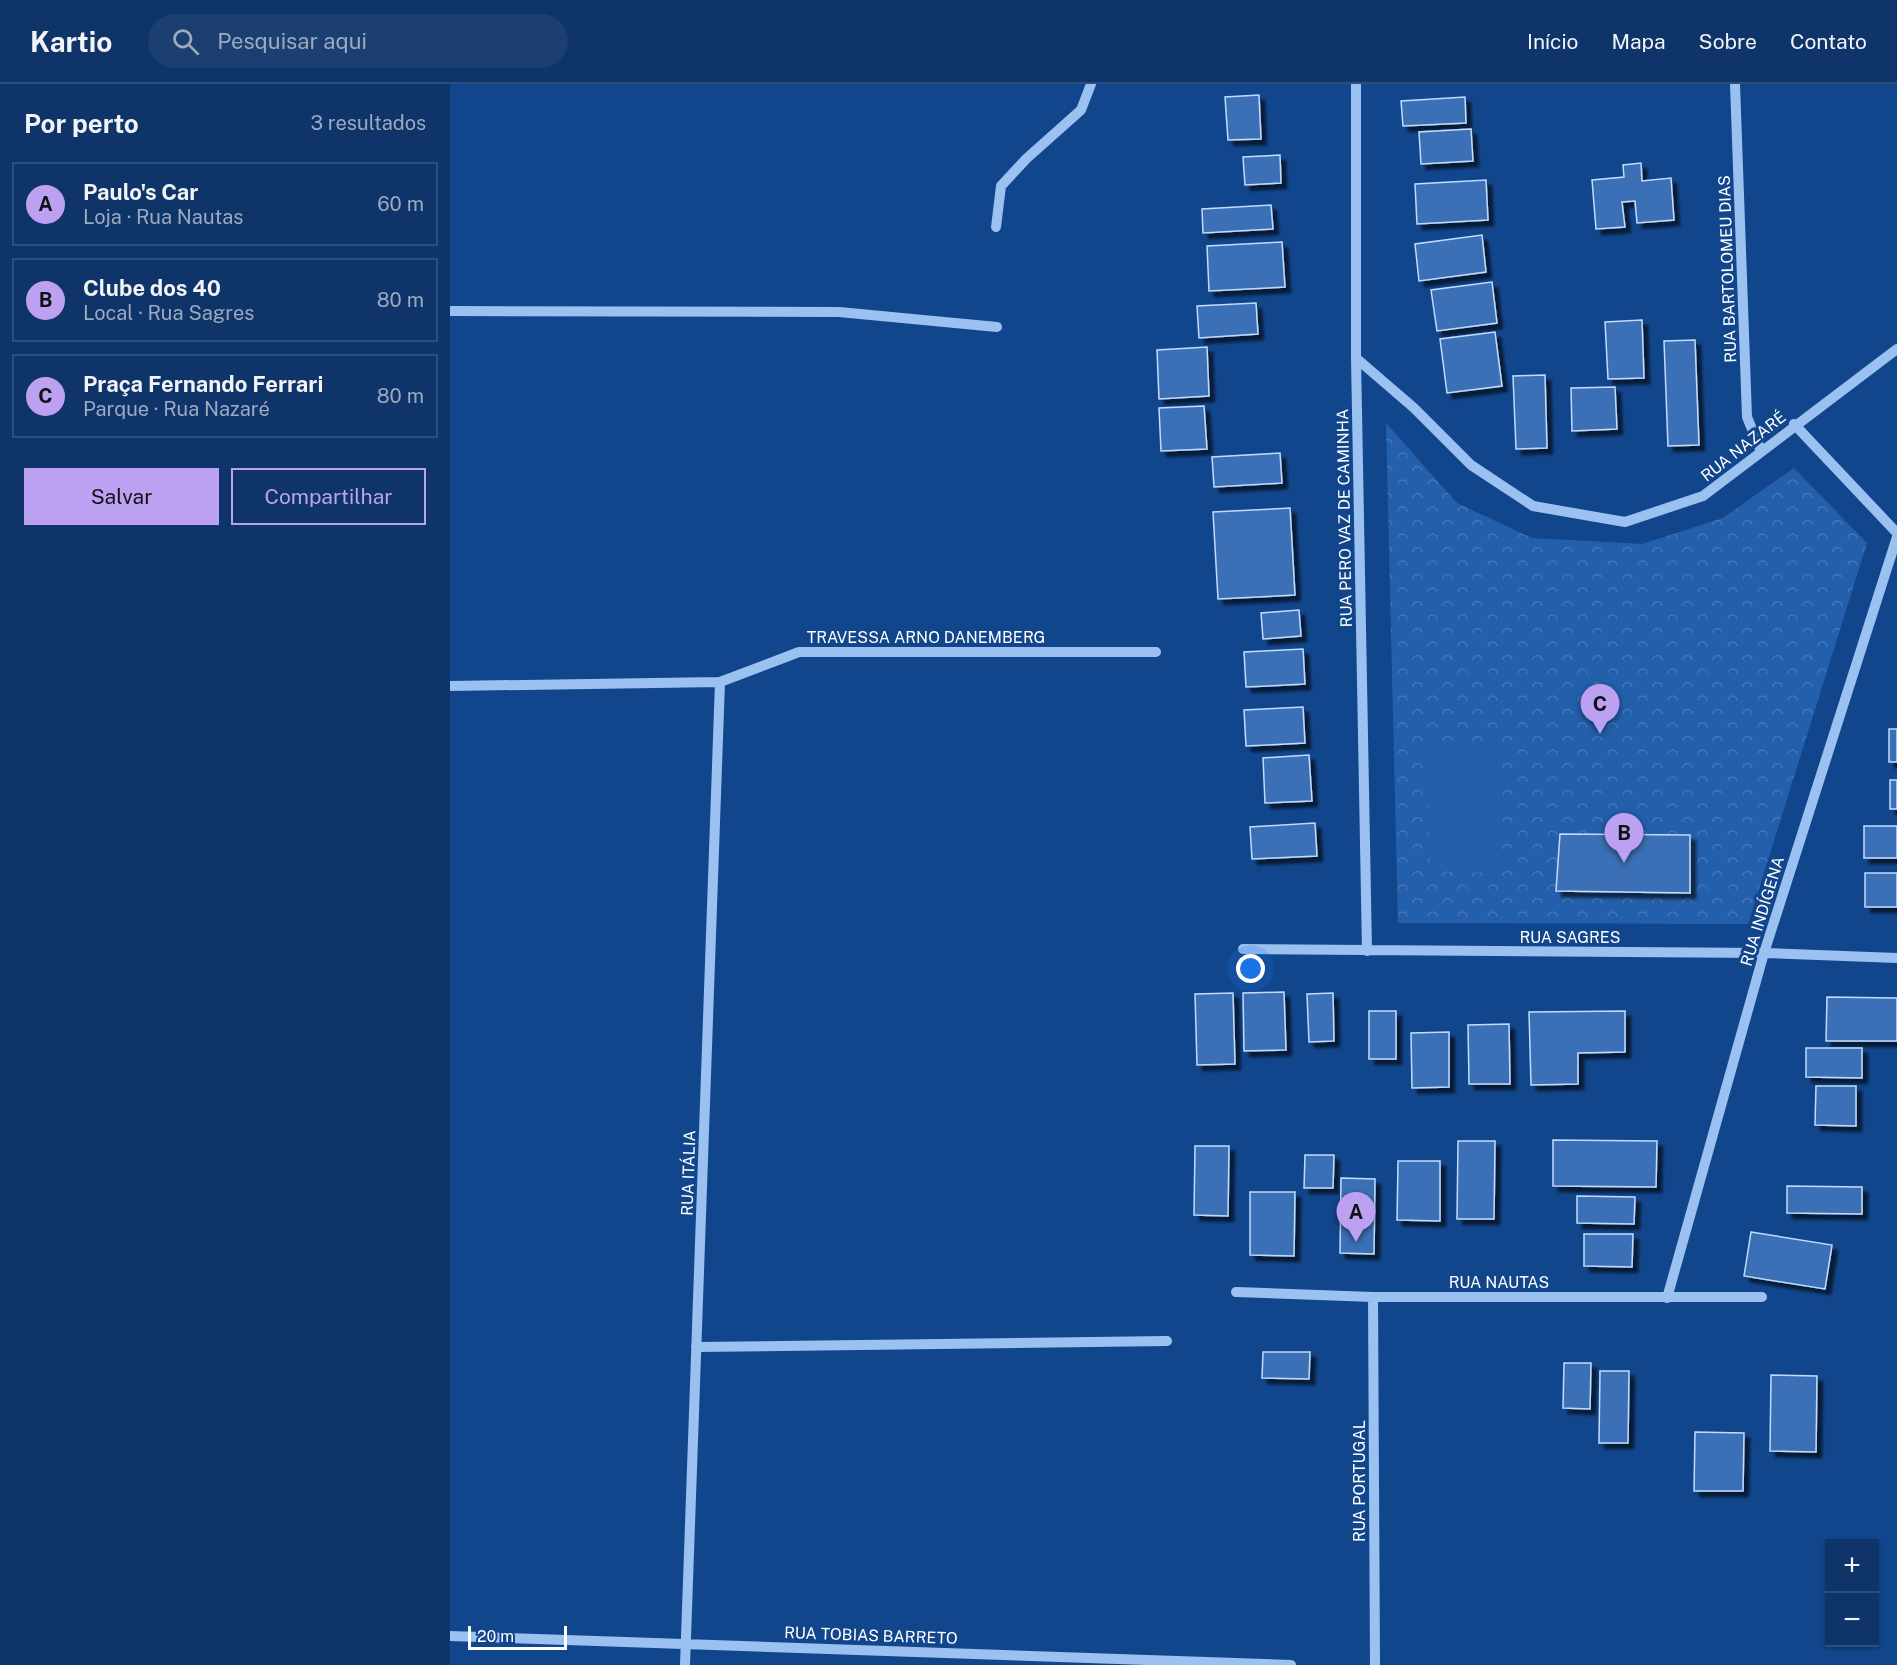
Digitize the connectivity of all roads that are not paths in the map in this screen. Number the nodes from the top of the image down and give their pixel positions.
1 (1091, 84) edge
2 (1356, 84) edge
3 (1735, 84) edge
4 (996, 227) dead end
5 (450, 311) edge
6 (997, 327) dead end
7 (1897, 349) edge
8 (1356, 357) junction
9 (1794, 424) junction
10 (1761, 451) junction
11 (1897, 535) edge
12 (1156, 652) dead end
13 (720, 682) junction
14 (450, 686) edge
15 (1243, 950) dead end
16 (1367, 951) junction
17 (1764, 953) junction
18 (1897, 958) edge
19 (1236, 1292) dead end
20 (1373, 1297) junction
21 (1762, 1297) dead end
22 (1667, 1298) junction
23 (1167, 1341) dead end
24 (696, 1347) junction
25 (450, 1636) edge
26 (686, 1643) junction
27 (686, 1665) edge
28 (1291, 1665) edge
29 (1375, 1665) edge

1 - 4 street
2 - 8 street, RUA PERO VAZ DE CAMINHA
3 - 10 street, RUA BARTOLOMEU DIAS
5 - 6 street
7 - 9 street, RUA NAZARÉ
8 - 10 street, RUA NAZARÉ
8 - 16 street, RUA PERO VAZ DE CAMINHA
9 - 10 street, RUA NAZARÉ
9 - 11 street
11 - 17 street, RUA INDÍGENA
12 - 13 street, TRAVESSA ARNO DANEMBERG
13 - 14 street, TRAVESSA ARNO DANEMBERG
13 - 24 street, RUA ITÁLIA
15 - 16 street, RUA SAGRES
16 - 17 street, RUA SAGRES
17 - 18 street, RUA SAGRES
17 - 22 street, RUA INDÍGENA
19 - 20 street, RUA NAUTAS
20 - 22 street, RUA NAUTAS
20 - 29 street, RUA PORTUGAL
21 - 22 street, RUA NAUTAS
23 - 24 street
24 - 26 street, RUA ITÁLIA
25 - 26 street, RUA TOBIAS BARRETO
26 - 27 street, RUA ITÁLIA
26 - 28 street, RUA TOBIAS BARRETO

